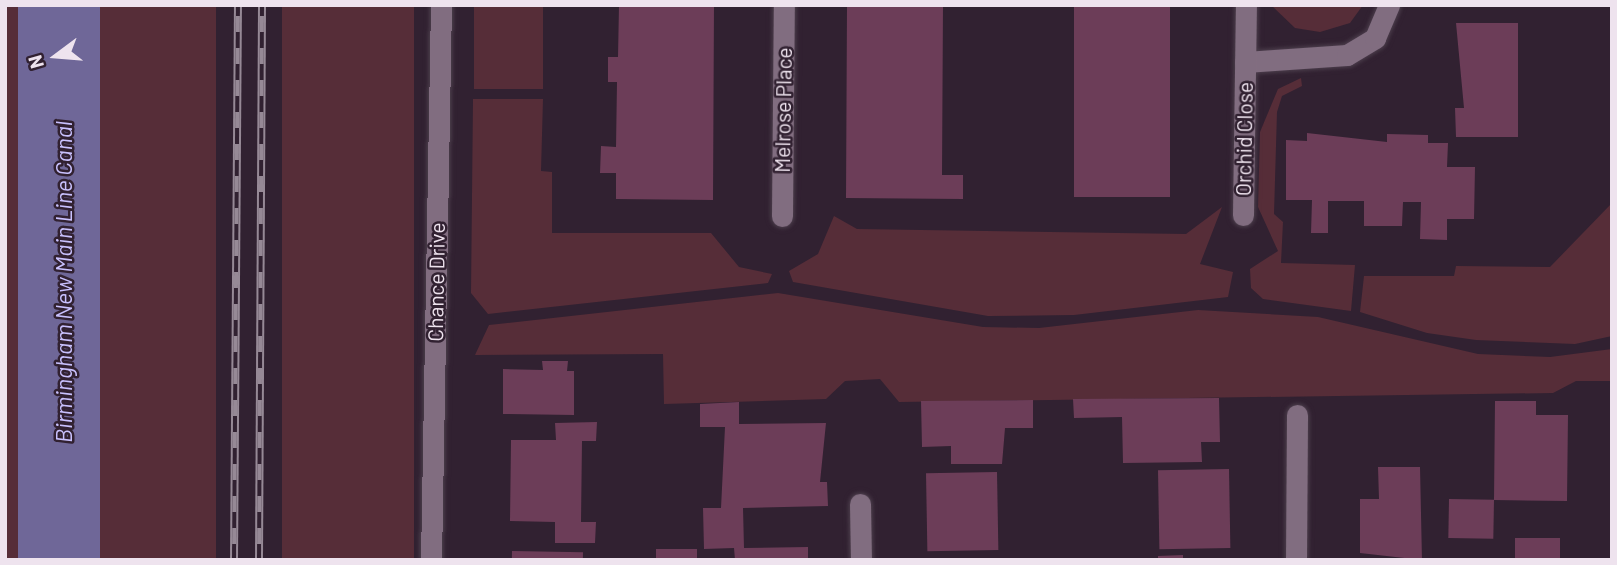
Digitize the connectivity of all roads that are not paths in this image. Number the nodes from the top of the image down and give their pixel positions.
1 (440, 5) edge
2 (784, 5) edge
3 (1246, 5) edge
4 (1389, 5) edge
5 (1245, 62) junction
6 (1243, 215) dead end
7 (782, 216) dead end
8 (1297, 415) dead end
9 (860, 504) dead end
10 (431, 560) edge
11 (861, 560) edge
12 (1296, 560) edge

1 - 10 street, Chance Drive
2 - 7 street, Melrose Place
3 - 5 street, Orchid Close
4 - 5 street, Orchid Close
5 - 6 street, Orchid Close
8 - 12 street
9 - 11 street

